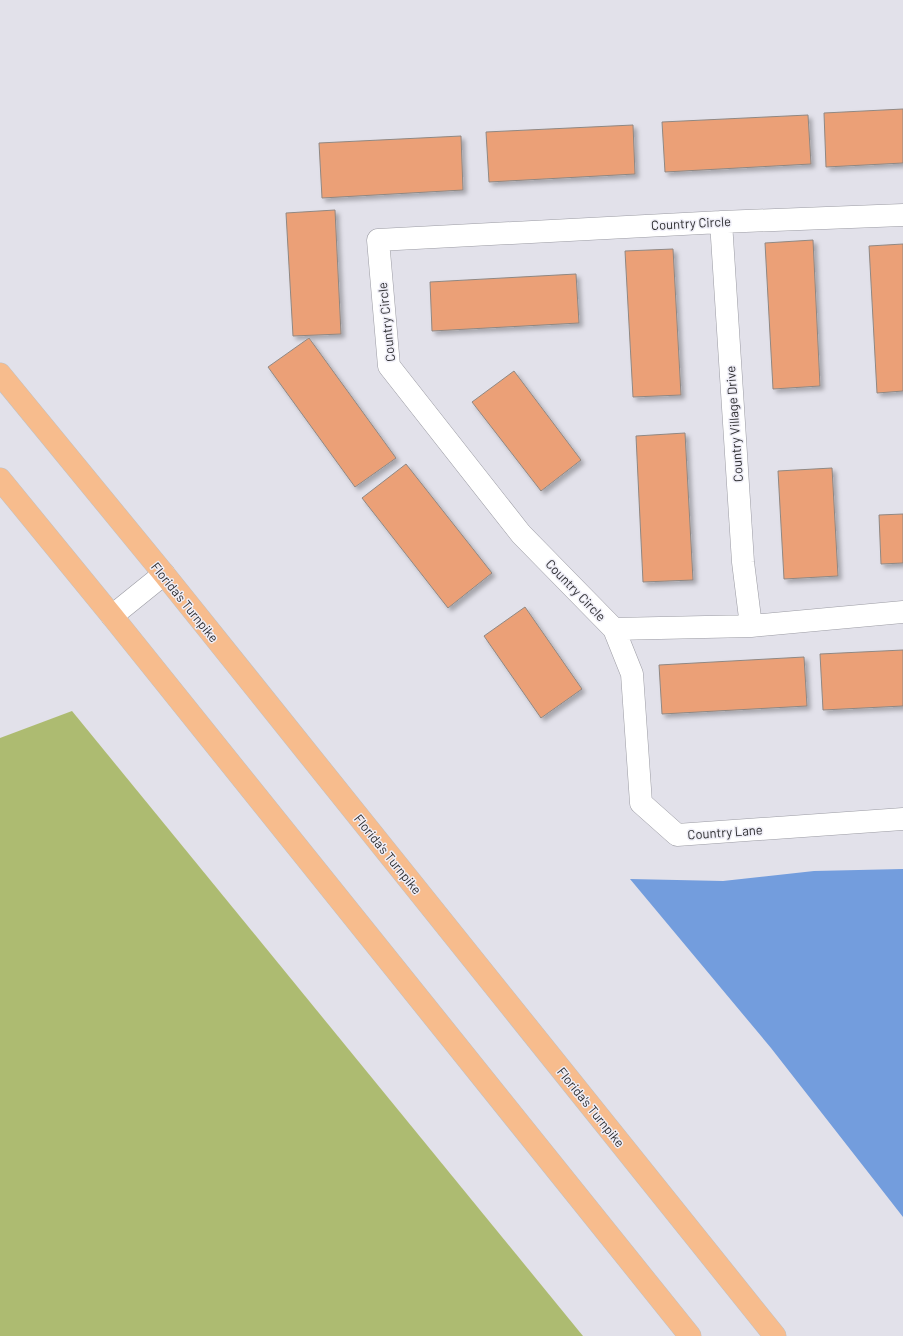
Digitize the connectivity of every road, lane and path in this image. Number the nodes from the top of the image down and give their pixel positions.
1 (903, 215) edge
2 (721, 222) junction
3 (0, 374) edge
4 (0, 479) edge
5 (164, 574) junction
6 (903, 612) edge
7 (112, 616) junction
8 (752, 626) junction
9 (614, 629) junction
10 (903, 819) edge
11 (690, 1336) edge
12 (775, 1336) edge

1 - 2 street, Country Circle
2 - 8 street, Country Village Drive
2 - 9 street, Country Circle
3 - 5 highway, Florida's Turnpike
4 - 7 highway
5 - 7 street
5 - 12 highway, Florida's Turnpike
6 - 8 street, Country Circle
7 - 11 highway
8 - 9 street, Country Circle
9 - 10 street, Country Lane

